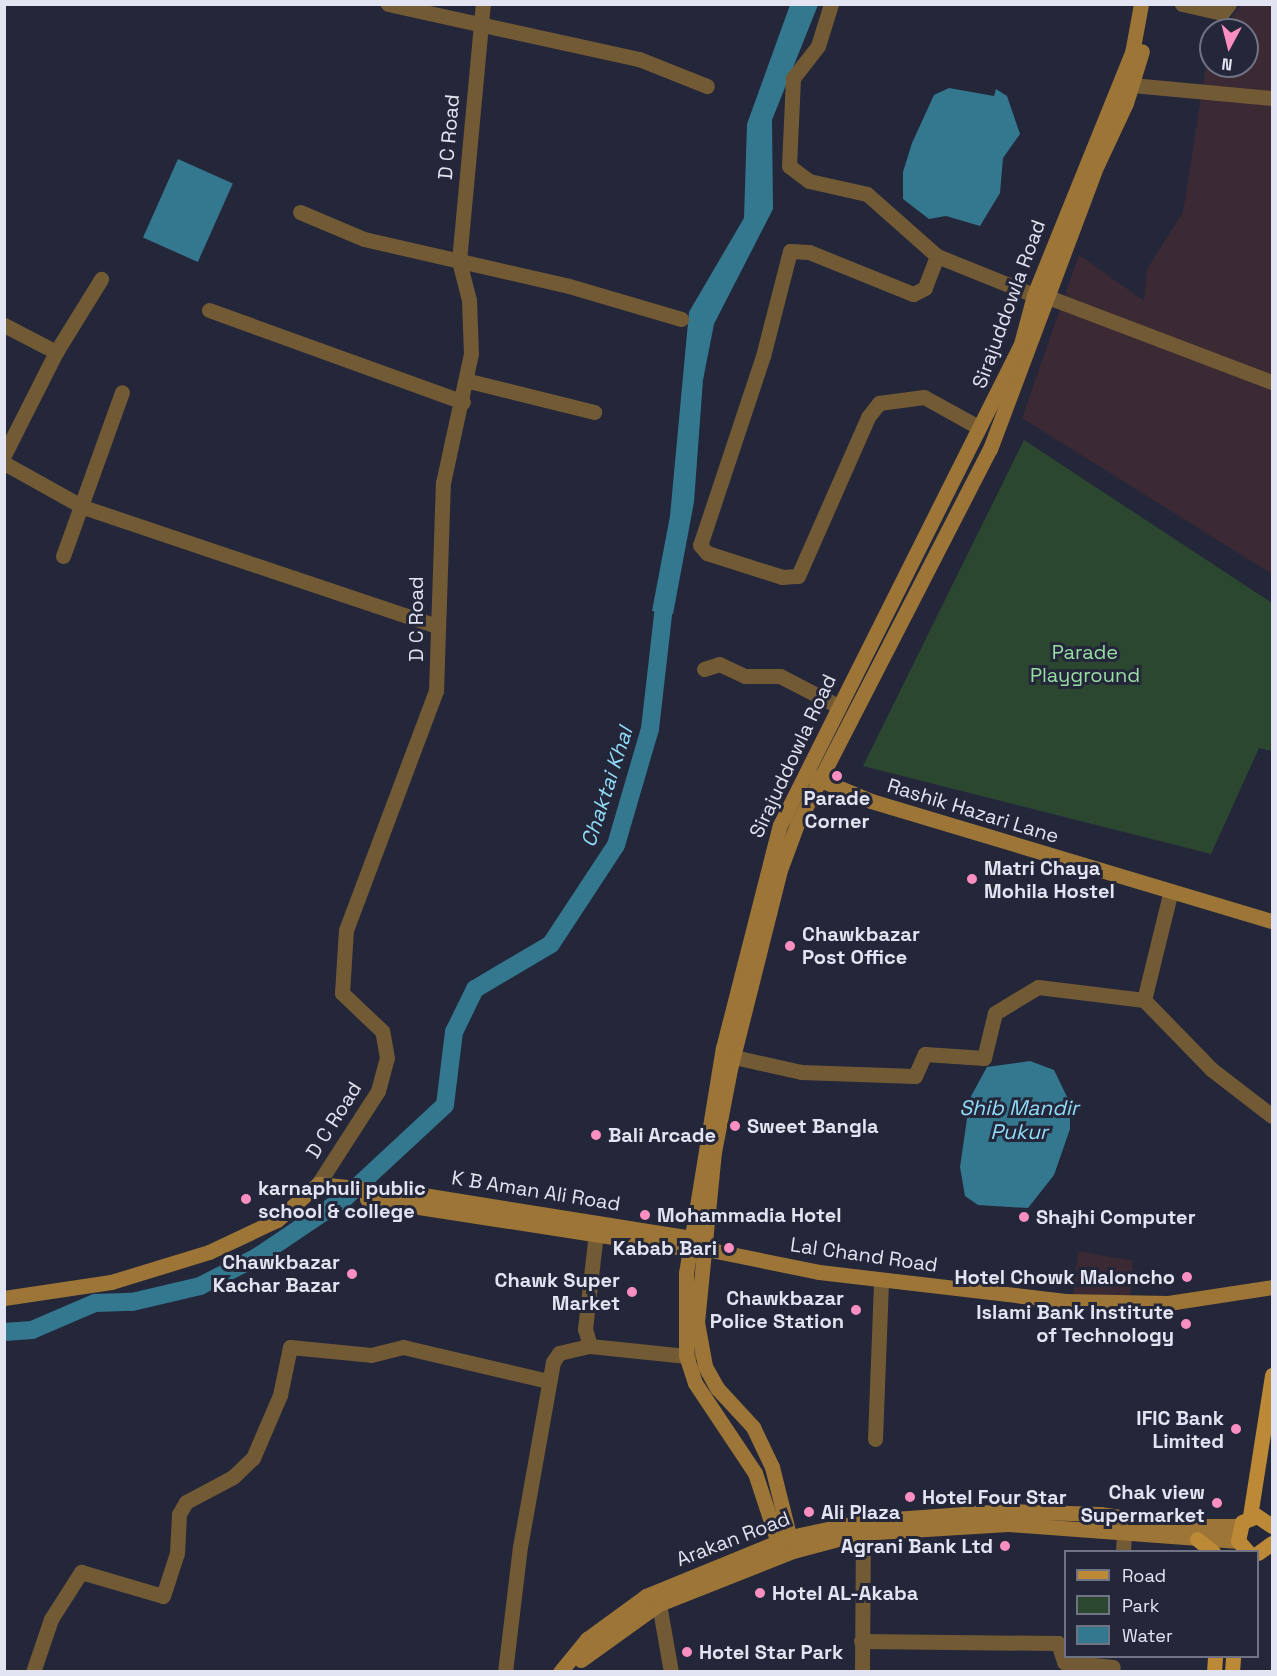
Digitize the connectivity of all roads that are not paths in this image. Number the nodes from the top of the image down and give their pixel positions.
1 (388, 4) edge
2 (483, 4) edge
3 (831, 4) edge
4 (1141, 4) edge
5 (1151, 4) edge
6 (1182, 4) edge
7 (1229, 4) edge
8 (480, 27) junction
9 (1132, 85) junction
10 (707, 86) dead end
11 (1272, 98) edge
12 (300, 212) dead end
13 (937, 256) junction
14 (459, 261) junction
15 (101, 279) dead end
16 (1041, 296) junction
17 (209, 310) dead end
18 (681, 319) dead end
19 (4, 325) edge
20 (56, 352) junction
21 (469, 381) junction
22 (1272, 382) edge
23 (122, 392) dead end
24 (463, 402) junction
25 (594, 412) dead end
26 (974, 424) dead end
27 (4, 455) edge
28 (4, 463) edge
29 (83, 507) junction
30 (63, 556) dead end
31 (436, 626) junction
32 (704, 669) dead end
33 (838, 706) junction
34 (805, 770) junction
35 (818, 783) junction
36 (1170, 894) junction
37 (1272, 921) edge
38 (1144, 1000) junction
39 (734, 1057) junction
40 (1272, 1116) edge
41 (315, 1189) junction
42 (415, 1200) junction
43 (596, 1233) junction
44 (694, 1245) junction
45 (881, 1280) junction
46 (1272, 1287) edge
47 (4, 1298) edge
48 (590, 1346) junction
49 (701, 1348) junction
50 (686, 1356) junction
51 (1272, 1376) edge
52 (548, 1381) junction
53 (875, 1439) dead end
54 (1272, 1521) edge
55 (1124, 1531) junction
56 (863, 1533) junction
57 (1241, 1537) edge
58 (1197, 1539) junction
59 (786, 1546) junction
60 (1123, 1550) edge
61 (1212, 1550) edge
62 (659, 1604) junction
63 (861, 1641) junction
64 (1113, 1665) edge
65 (33, 1671) edge
66 (505, 1671) edge
67 (560, 1671) edge
68 (572, 1671) edge
69 (670, 1671) edge
70 (862, 1671) edge

1 - 8 street
2 - 8 street, D C Road
3 - 13 street
4 - 16 main road, Sirajuddowla Road
5 - 9 main road, Sirajuddowla Road
6 - 7 street
8 - 10 street
8 - 14 street, D C Road
9 - 11 street
9 - 16 main road, Sirajuddowla Road
12 - 14 street
13 - 16 street
13 - 26 street
14 - 18 street
14 - 21 street, D C Road
15 - 20 street
16 - 22 street
16 - 33 main road, Sirajuddowla Road
16 - 35 main road, Sirajuddowla Road
17 - 24 street
19 - 20 street
20 - 27 street
21 - 24 street, D C Road
21 - 25 street
23 - 29 street
24 - 31 street, D C Road
28 - 29 street
29 - 30 street
29 - 31 street
31 - 41 street, D C Road
32 - 33 street
33 - 34 main road, Sirajuddowla Road
34 - 35 main road, Rashik Hazari Lane
34 - 44 main road, Sirajuddowla Road
35 - 36 main road, Rashik Hazari Lane
35 - 39 main road, Sirajuddowla Road
36 - 37 main road, Rashik Hazari Lane
36 - 38 street
38 - 39 street
38 - 40 street
39 - 44 main road, Sirajuddowla Road
41 - 42 main road, K B Aman Ali Road
41 - 47 main road
42 - 43 main road, K B Aman Ali Road
42 - 44 main road, K B Aman Ali Road
43 - 44 main road, K B Aman Ali Road
43 - 48 street
44 - 45 main road, Lal Chand Road
44 - 49 main road, Sirajuddowla Road
44 - 50 main road, Sirajuddowla Road
45 - 46 main road, Lal Chand Road
45 - 53 street
48 - 50 street
48 - 52 street
49 - 50 street
49 - 59 main road, Sirajuddowla Road
50 - 59 main road, Sirajuddowla Road
51 - 57 main road
52 - 65 street
52 - 66 street
54 - 57 main road
55 - 56 main road, Arakan Road
55 - 58 main road, Arakan Road
55 - 60 street
56 - 59 main road, Arakan Road
56 - 63 street
57 - 58 main road, Arakan Road
57 - 59 main road, Arakan Road
58 - 61 main road
59 - 62 main road, Arakan Road
59 - 67 main road, Arakan Road
62 - 68 main road, Arakan Road
62 - 69 street
63 - 64 street
63 - 70 street

